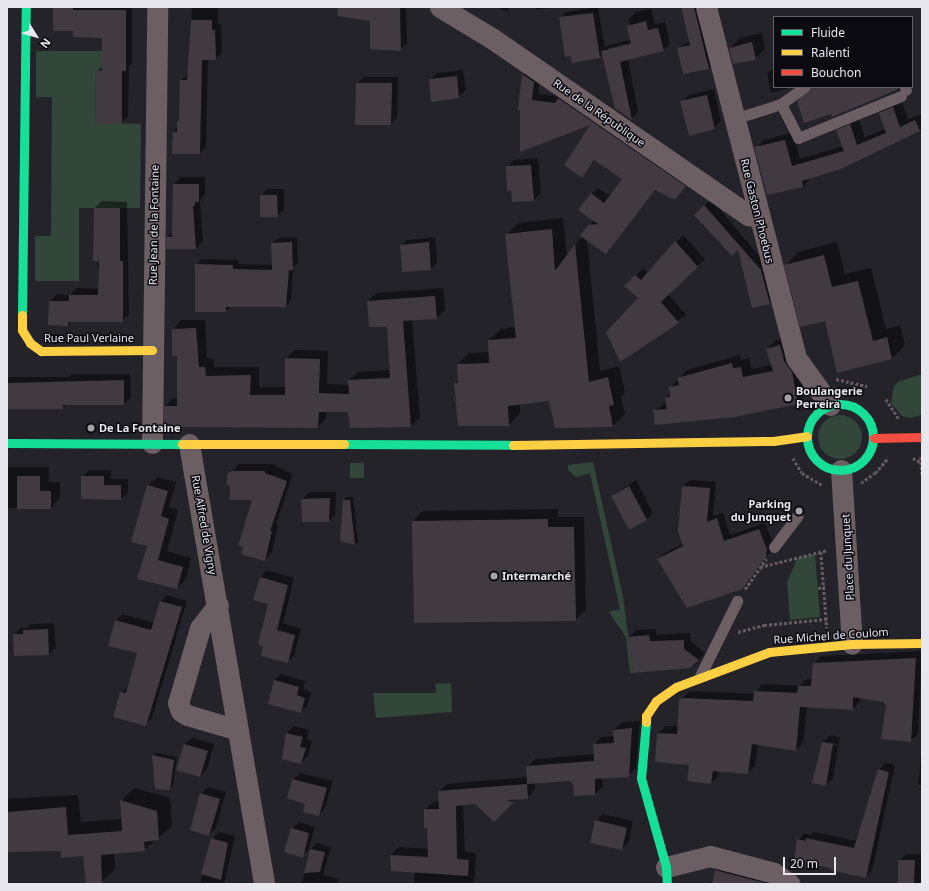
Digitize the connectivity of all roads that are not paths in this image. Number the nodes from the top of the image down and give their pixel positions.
1 (26, 7) edge
2 (157, 7) edge
3 (440, 7) edge
4 (706, 7) edge
5 (803, 88) edge
6 (904, 91) edge
7 (781, 104) junction
8 (734, 119) junction
9 (758, 217) junction
10 (152, 350) junction
11 (830, 405) junction
12 (807, 436) junction
13 (922, 437) edge
14 (874, 438) junction
15 (7, 443) edge
16 (152, 443) junction
17 (189, 444) junction
18 (841, 470) junction
19 (797, 516) dead end
20 (774, 547) road end
21 (737, 601) road end
22 (218, 605) junction
23 (922, 643) edge
24 (852, 644) junction
25 (699, 679) junction
26 (235, 728) junction
27 (667, 875) edge
28 (264, 884) edge
29 (790, 884) edge

1 - 10 street, Rue Paul Verlaine
2 - 10 street, Rue Jean de la Fontaine
3 - 9 street, Rue de la République
4 - 8 street, Rue Gaston Phoebus
5 - 7 lane
6 - 7 lane
7 - 8 lane
8 - 9 street, Rue Gaston Phoebus
9 - 11 street, Rue Gaston Phoebus
10 - 16 street, Rue Jean de la Fontaine
11 - 12 street
11 - 14 street
12 - 17 street
12 - 18 street
13 - 14 street
14 - 18 street
15 - 16 street
16 - 17 street
17 - 22 street, Rue Alfred de Vigny
18 - 24 street, Place du Junquet
19 - 20 lane
21 - 25 lane
22 - 26 street, Rue Alfred de Vigny
22 - 26 street
23 - 24 street, Rue Michel de Coulom
24 - 25 street, Rue Michel de Coulom
25 - 27 street, Rue Michel de Coulom
26 - 28 street, Rue Alfred de Vigny
27 - 29 street

